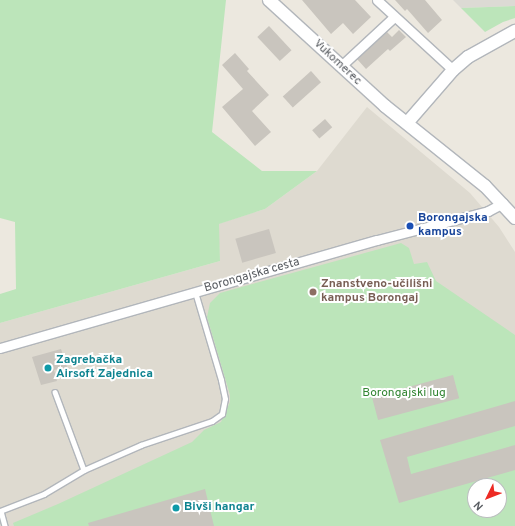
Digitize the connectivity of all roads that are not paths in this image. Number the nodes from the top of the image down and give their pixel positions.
1 (269, 0) edge
2 (377, 0) edge
3 (394, 16) junction
4 (515, 30) edge
5 (341, 66) junction
6 (453, 70) junction
7 (407, 123) junction
8 (503, 203) junction
9 (515, 218) edge
10 (195, 292) junction
11 (0, 348) edge
12 (55, 392) dead end
13 (84, 470) junction
14 (1, 511) edge
15 (5, 526) edge

1 - 5 street, Vukomerec
2 - 3 street
3 - 5 street
3 - 6 street
4 - 6 street
5 - 7 street, Vukomerec
6 - 7 street
7 - 8 street
8 - 9 street
8 - 10 street, Borongajska cesta
10 - 11 street, Borongajska cesta
10 - 13 lane
12 - 13 lane
13 - 14 lane
14 - 15 lane

